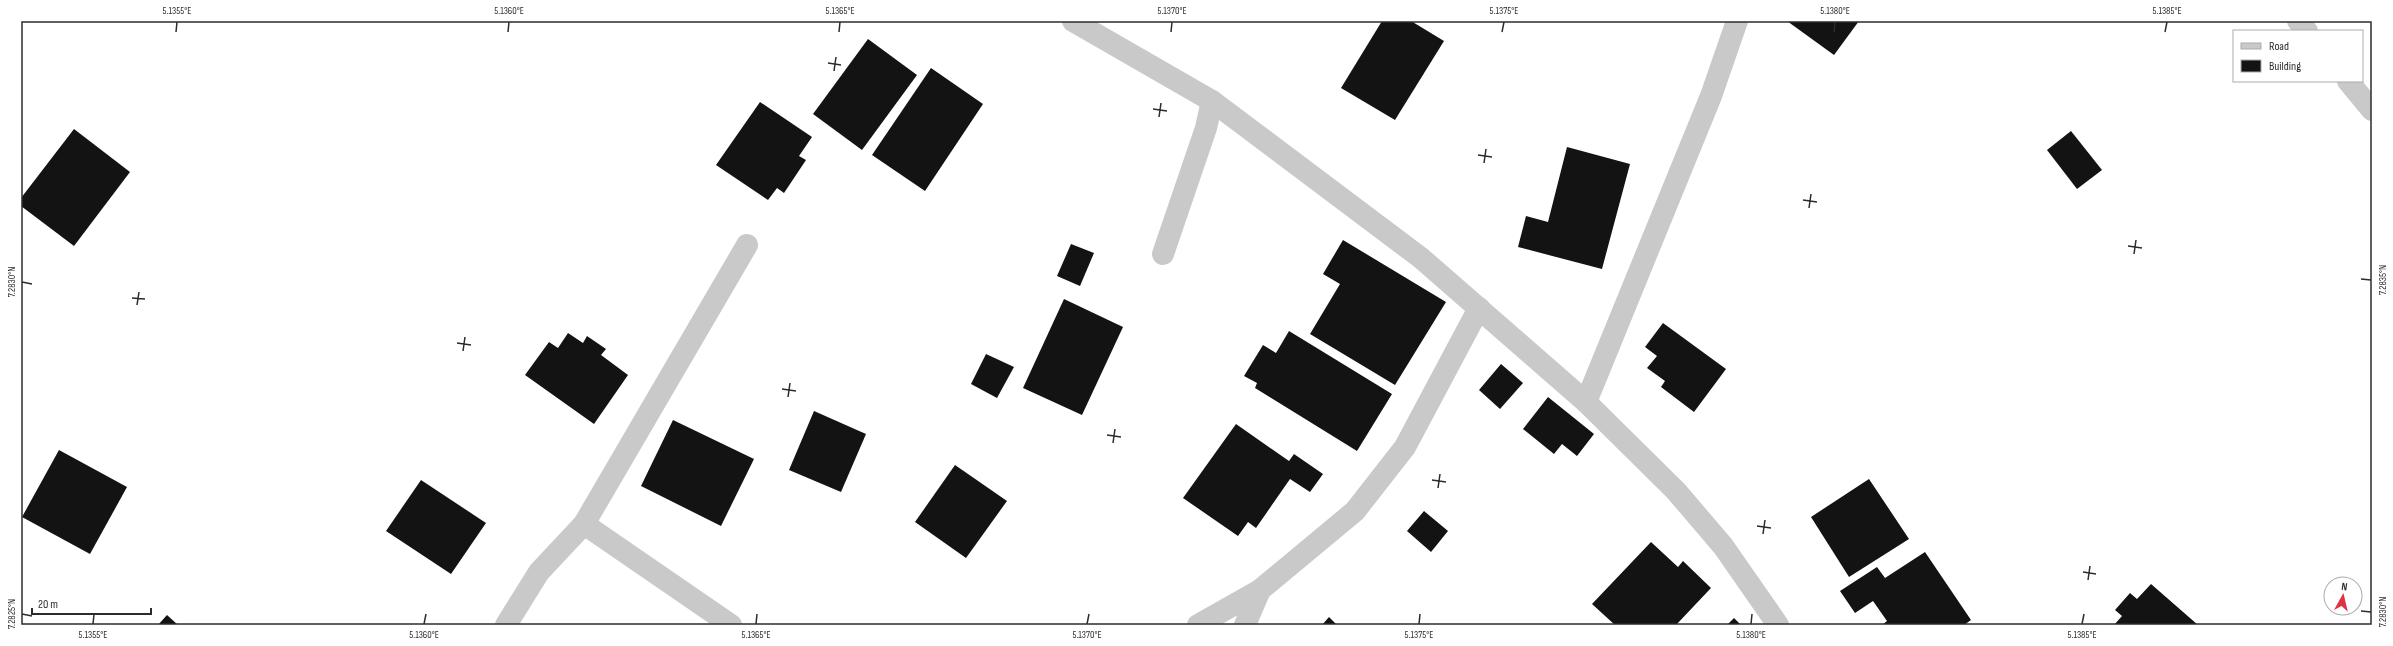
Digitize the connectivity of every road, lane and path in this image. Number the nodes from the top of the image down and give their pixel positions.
1 (1073, 21) edge
2 (1737, 21) edge
3 (2298, 21) edge
4 (2306, 30) edge
5 (2349, 82) edge
6 (1212, 101) junction
7 (2372, 110) edge
8 (747, 245) dead end
9 (1163, 254) dead end
10 (1479, 308) junction
11 (1586, 402) junction
12 (584, 524) junction
13 (1260, 590) junction
14 (506, 625) edge
15 (731, 625) edge
16 (1198, 625) edge
17 (1245, 625) edge
18 (1778, 625) edge

1 - 6 street
2 - 11 street
3 - 4 street
5 - 7 street
6 - 9 street
6 - 10 street
8 - 12 street
10 - 11 street
10 - 13 street
11 - 18 street
12 - 14 street
12 - 15 street
13 - 16 street
13 - 17 street

